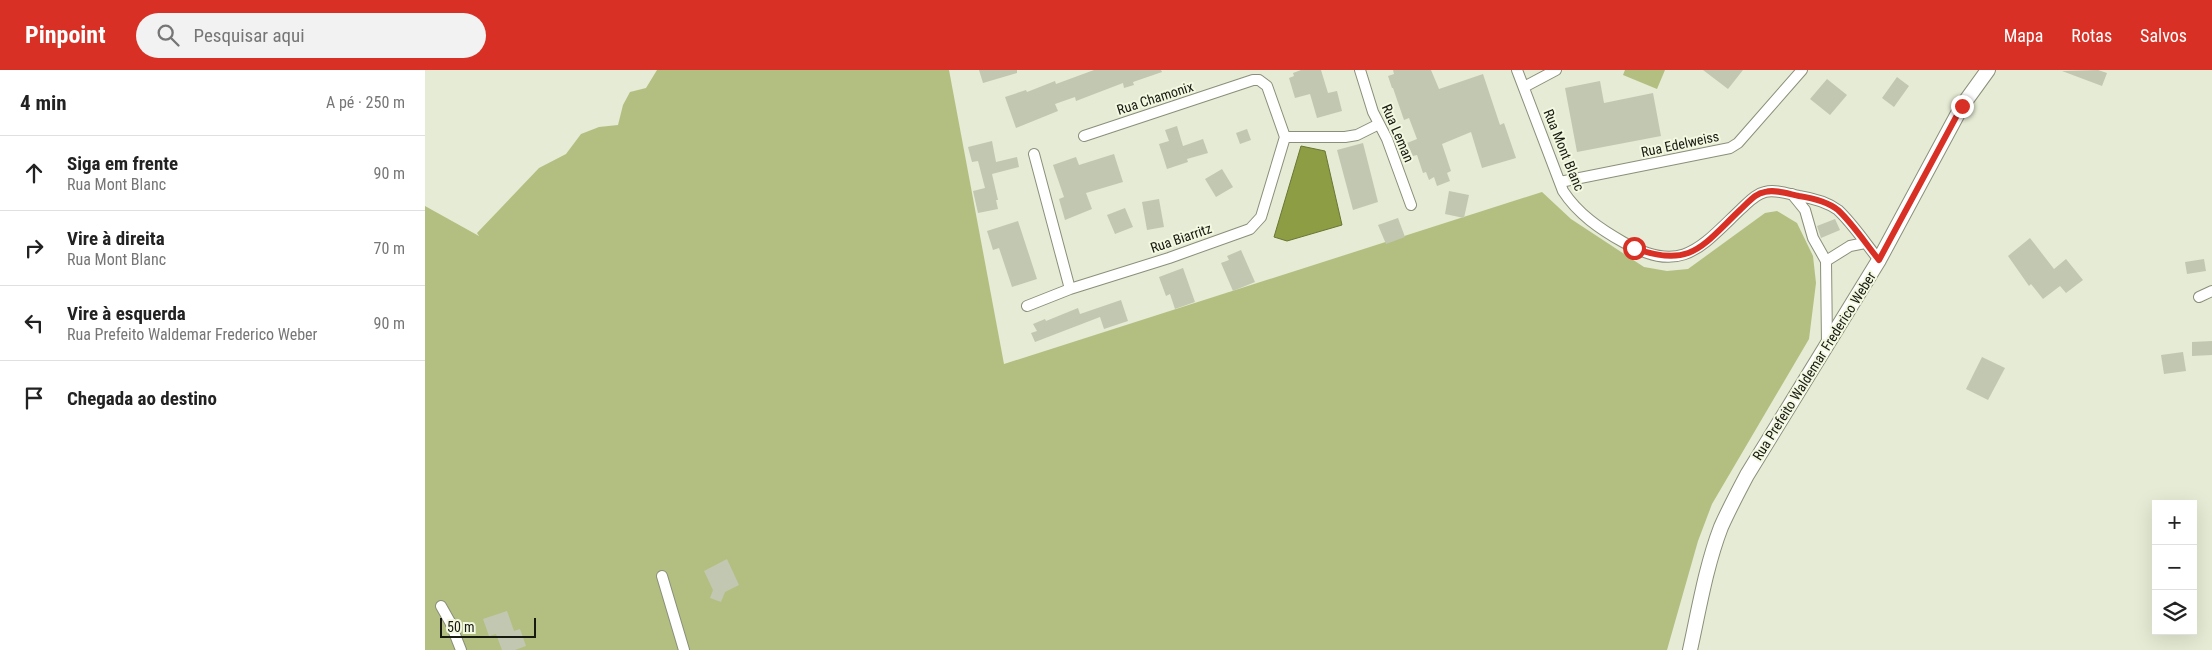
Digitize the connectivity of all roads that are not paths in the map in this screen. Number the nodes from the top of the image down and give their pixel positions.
1 (1360, 70) edge
2 (1517, 70) edge
3 (1556, 70) edge
4 (1802, 70) edge
5 (1988, 70) edge
6 (1525, 87) junction
7 (1379, 124) junction
8 (1084, 136) dead end
9 (1285, 137) junction
10 (1034, 154) dead end
11 (1560, 182) junction
12 (1792, 194) junction
13 (1411, 205) dead end
14 (1865, 243) junction
15 (1879, 260) junction
16 (1826, 261) junction
17 (1070, 289) junction
18 (2212, 291) edge
19 (2199, 297) dead end
20 (1027, 306) dead end
21 (1827, 346) junction
22 (662, 576) dead end
23 (441, 606) dead end
24 (461, 650) edge
25 (684, 650) edge
26 (1690, 650) edge

1 - 7 street, Rua Leman
2 - 6 street, Rua Mont Blanc
3 - 6 street
4 - 11 street, Rua Edelweiss
5 - 15 main road, Rua Prefeito Waldemar Frederico Weber
6 - 11 street, Rua Mont Blanc
7 - 9 street
7 - 13 street, Rua Leman
8 - 9 street, Rua Chamonix
9 - 17 street, Rua Biarritz
10 - 17 street
11 - 12 street, Rua Mont Blanc
12 - 14 street, Rua Mont Blanc
12 - 16 street
14 - 15 street, Rua Mont Blanc
14 - 16 street
15 - 21 main road, Rua Prefeito Waldemar Frederico Weber
16 - 21 street
17 - 20 street, Rua Biarritz
18 - 19 street
21 - 26 main road, Rua Prefeito Waldemar Frederico Weber
22 - 25 street
23 - 24 street

